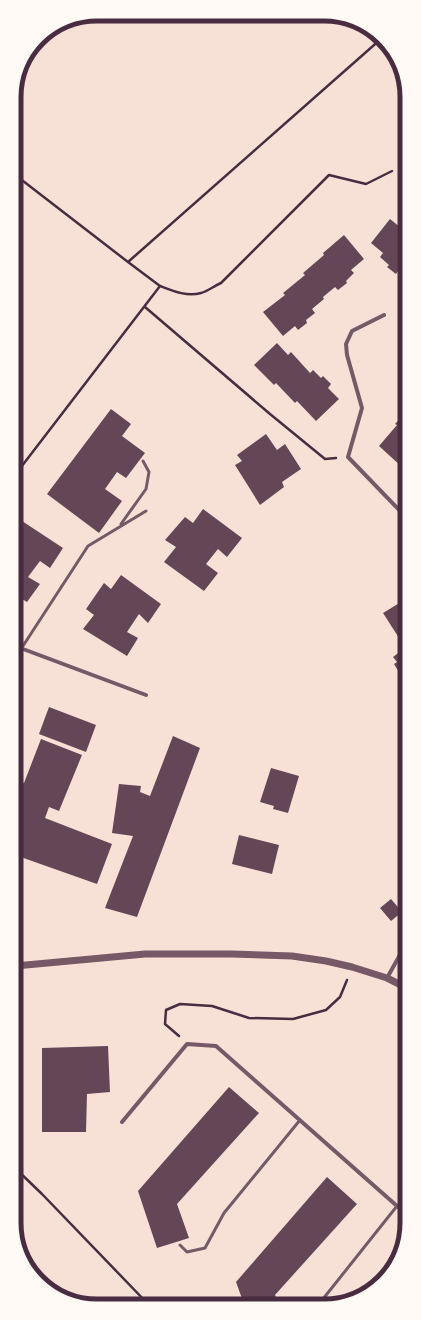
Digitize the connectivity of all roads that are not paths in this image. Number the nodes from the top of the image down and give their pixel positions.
1 (384, 315) dead end
2 (143, 461) dead end
3 (146, 510) dead end
4 (400, 510) edge
5 (120, 526) junction
6 (21, 649) joint
7 (146, 695) dead end
8 (400, 954) edge
9 (21, 965) edge
10 (386, 978) junction
11 (400, 985) edge
12 (300, 1120) junction
13 (122, 1122) dead end
14 (397, 1206) junction
15 (400, 1208) edge
16 (180, 1246) dead end
17 (323, 1299) edge

1 - 4 street
2 - 5 lane
3 - 5 lane
5 - 6 lane
6 - 7 street
8 - 10 street
9 - 10 street
10 - 11 street
12 - 13 street
12 - 14 street
12 - 16 lane
14 - 15 street
14 - 17 lane

